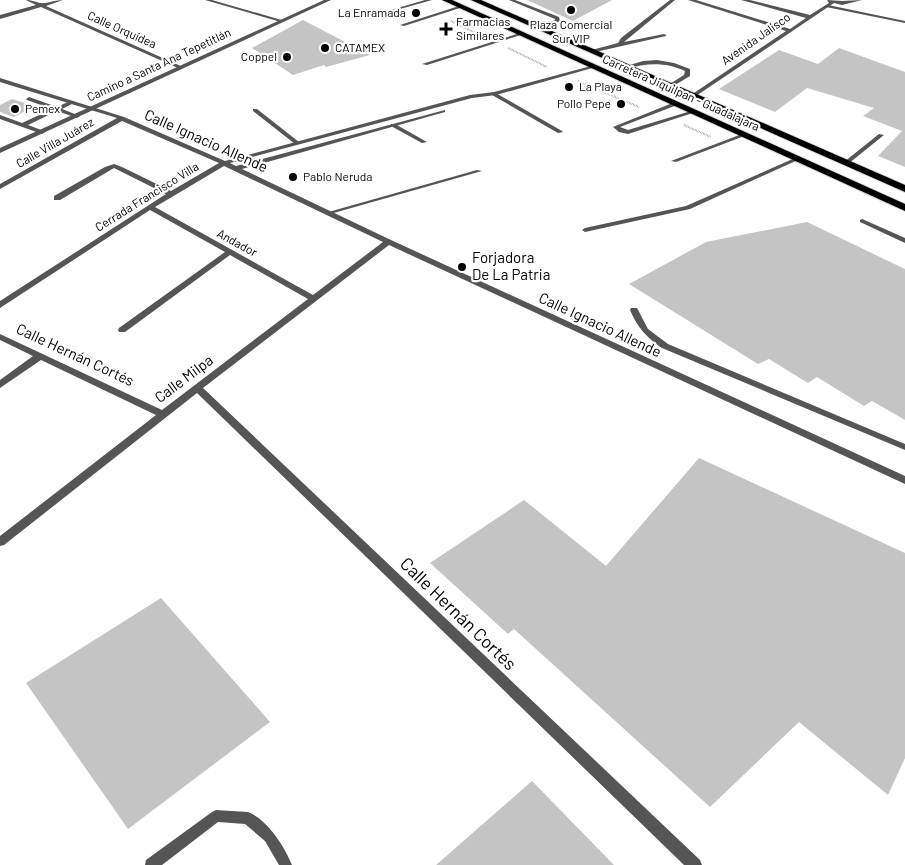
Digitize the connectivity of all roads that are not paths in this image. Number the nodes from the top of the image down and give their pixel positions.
1 (28, 0) edge
2 (60, 0) edge
3 (207, 0) edge
4 (430, 0) edge
5 (446, 0) edge
6 (475, 0) edge
7 (511, 0) edge
8 (673, 0) edge
9 (691, 0) edge
10 (744, 0) edge
11 (859, 0) edge
12 (324, 1) edge
13 (831, 2) edge
14 (42, 5) junction
15 (461, 7) junction
16 (386, 12) dead end
17 (0, 17) edge
18 (810, 17) junction
19 (283, 21) junction
20 (905, 22) edge
21 (402, 25) dead end
22 (540, 29) junction
23 (789, 30) junction
24 (522, 34) junction
25 (664, 35) dead end
26 (620, 43) junction
27 (591, 51) junction
28 (425, 64) dead end
29 (626, 66) junction
30 (180, 67) junction
31 (593, 67) junction
32 (0, 80) edge
33 (670, 86) junction
34 (42, 93) junction
35 (494, 94) junction
36 (693, 96) junction
37 (30, 98) junction
38 (22, 102) dead end
39 (72, 102) junction
40 (675, 104) junction
41 (58, 109) junction
42 (93, 109) junction
43 (255, 110) dead end
44 (693, 112) junction
45 (77, 116) junction
46 (0, 117) edge
47 (122, 118) junction
48 (23, 125) junction
49 (393, 125) junction
50 (42, 132) junction
51 (560, 132) dead end
52 (881, 134) dead end
53 (744, 135) junction
54 (424, 142) dead end
55 (297, 143) junction
56 (0, 151) edge
57 (797, 159) junction
58 (674, 160) dead end
59 (224, 162) junction
60 (846, 163) junction
61 (237, 168) junction
62 (479, 171) dead end
63 (0, 187) edge
64 (905, 188) edge
65 (171, 194) junction
66 (57, 198) dead end
67 (150, 207) junction
68 (905, 208) edge
69 (328, 213) junction
70 (862, 221) dead end
71 (585, 230) dead end
72 (905, 241) edge
73 (388, 242) junction
74 (230, 252) junction
75 (314, 299) junction
76 (0, 305) edge
77 (634, 310) dead end
78 (122, 330) dead end
79 (0, 338) edge
80 (40, 356) junction
81 (0, 385) edge
82 (197, 388) junction
83 (163, 414) junction
84 (905, 447) edge
85 (905, 480) edge
86 (0, 542) edge
87 (151, 865) edge
88 (286, 865) edge
89 (694, 865) edge

1 - 14 street, Calle Orquídea
2 - 14 street
3 - 19 lane
4 - 16 lane
5 - 15 highway, Carretera Jiquilpan - Guadalajara
6 - 22 highway, Carretera Jiquilpan - Guadalajara
7 - 22 lane
8 - 26 lane
9 - 23 street
10 - 18 street
11 - 13 street, Avenida Jalisco
12 - 19 street, Camino a Santa Ana Tepetitlán
13 - 18 street, Avenida Jalisco
13 - 20 lane
14 - 17 street
14 - 30 street, Calle Orquídea
15 - 21 lane
15 - 24 highway, Carretera Jiquilpan - Guadalajara
18 - 23 street, Avenida Jalisco
19 - 30 street, Camino a Santa Ana Tepetitlán
22 - 27 highway, Carretera Jiquilpan - Guadalajara
23 - 36 street, Avenida Jalisco
24 - 28 lane
24 - 31 highway, Carretera Jiquilpan - Guadalajara
25 - 26 lane
26 - 27 lane
27 - 29 highway, Carretera Jiquilpan - Guadalajara
29 - 33 highway, Carretera Jiquilpan - Guadalajara
29 - 33 lane
30 - 42 street, Camino a Santa Ana Tepetitlán
31 - 35 street, Cerrada Francisco Villa
31 - 40 highway, Carretera Jiquilpan - Guadalajara
32 - 34 street, Calle Ignacio Allende
33 - 36 highway, Carretera Jiquilpan - Guadalajara
34 - 37 lane
34 - 39 street, Calle Ignacio Allende
35 - 49 street, Cerrada Francisco Villa
35 - 51 lane
35 - 55 street, Cerrada Francisco Villa
36 - 60 highway, Carretera Jiquilpan - Guadalajara
37 - 38 lane
37 - 41 lane
39 - 41 lane
39 - 42 street, Calle Ignacio Allende
40 - 44 highway, Carretera Jiquilpan - Guadalajara
40 - 44 lane
41 - 45 lane
41 - 48 lane
42 - 45 street, Camino a Santa Ana Tepetitlán
42 - 47 street, Calle Ignacio Allende
43 - 55 lane
44 - 53 highway, Carretera Jiquilpan - Guadalajara
45 - 50 street, Camino a Santa Ana Tepetitlán
46 - 48 lane
47 - 59 street, Calle Ignacio Allende
47 - 63 street, Calle Villa Juárez
48 - 50 lane
49 - 54 lane
49 - 61 street, Cerrada Francisco Villa
50 - 56 street, Camino a Santa Ana Tepetitlán
52 - 60 lane
53 - 57 highway, Carretera Jiquilpan - Guadalajara
53 - 58 lane
55 - 59 street, Cerrada Francisco Villa
57 - 68 highway, Carretera Jiquilpan - Guadalajara
57 - 71 lane
59 - 61 street, Calle Ignacio Allende
59 - 65 street, Cerrada Francisco Villa
60 - 64 highway, Carretera Jiquilpan - Guadalajara
61 - 69 street, Calle Ignacio Allende
62 - 69 lane
65 - 66 street
65 - 67 street, Cerrada Francisco Villa
67 - 74 street, Andador
67 - 76 street, Cerrada Francisco Villa
69 - 73 street, Calle Ignacio Allende
70 - 72 lane
73 - 75 street, Calle Milpa
73 - 85 street, Calle Ignacio Allende
74 - 75 street, Andador
74 - 78 street
75 - 82 street, Calle Milpa
77 - 84 lane
79 - 80 street, Calle Hernán Cortés
80 - 81 street
80 - 83 street, Calle Hernán Cortés
82 - 83 street, Calle Milpa
82 - 89 street, Calle Hernán Cortés
83 - 86 street, Calle Milpa
87 - 88 lane

